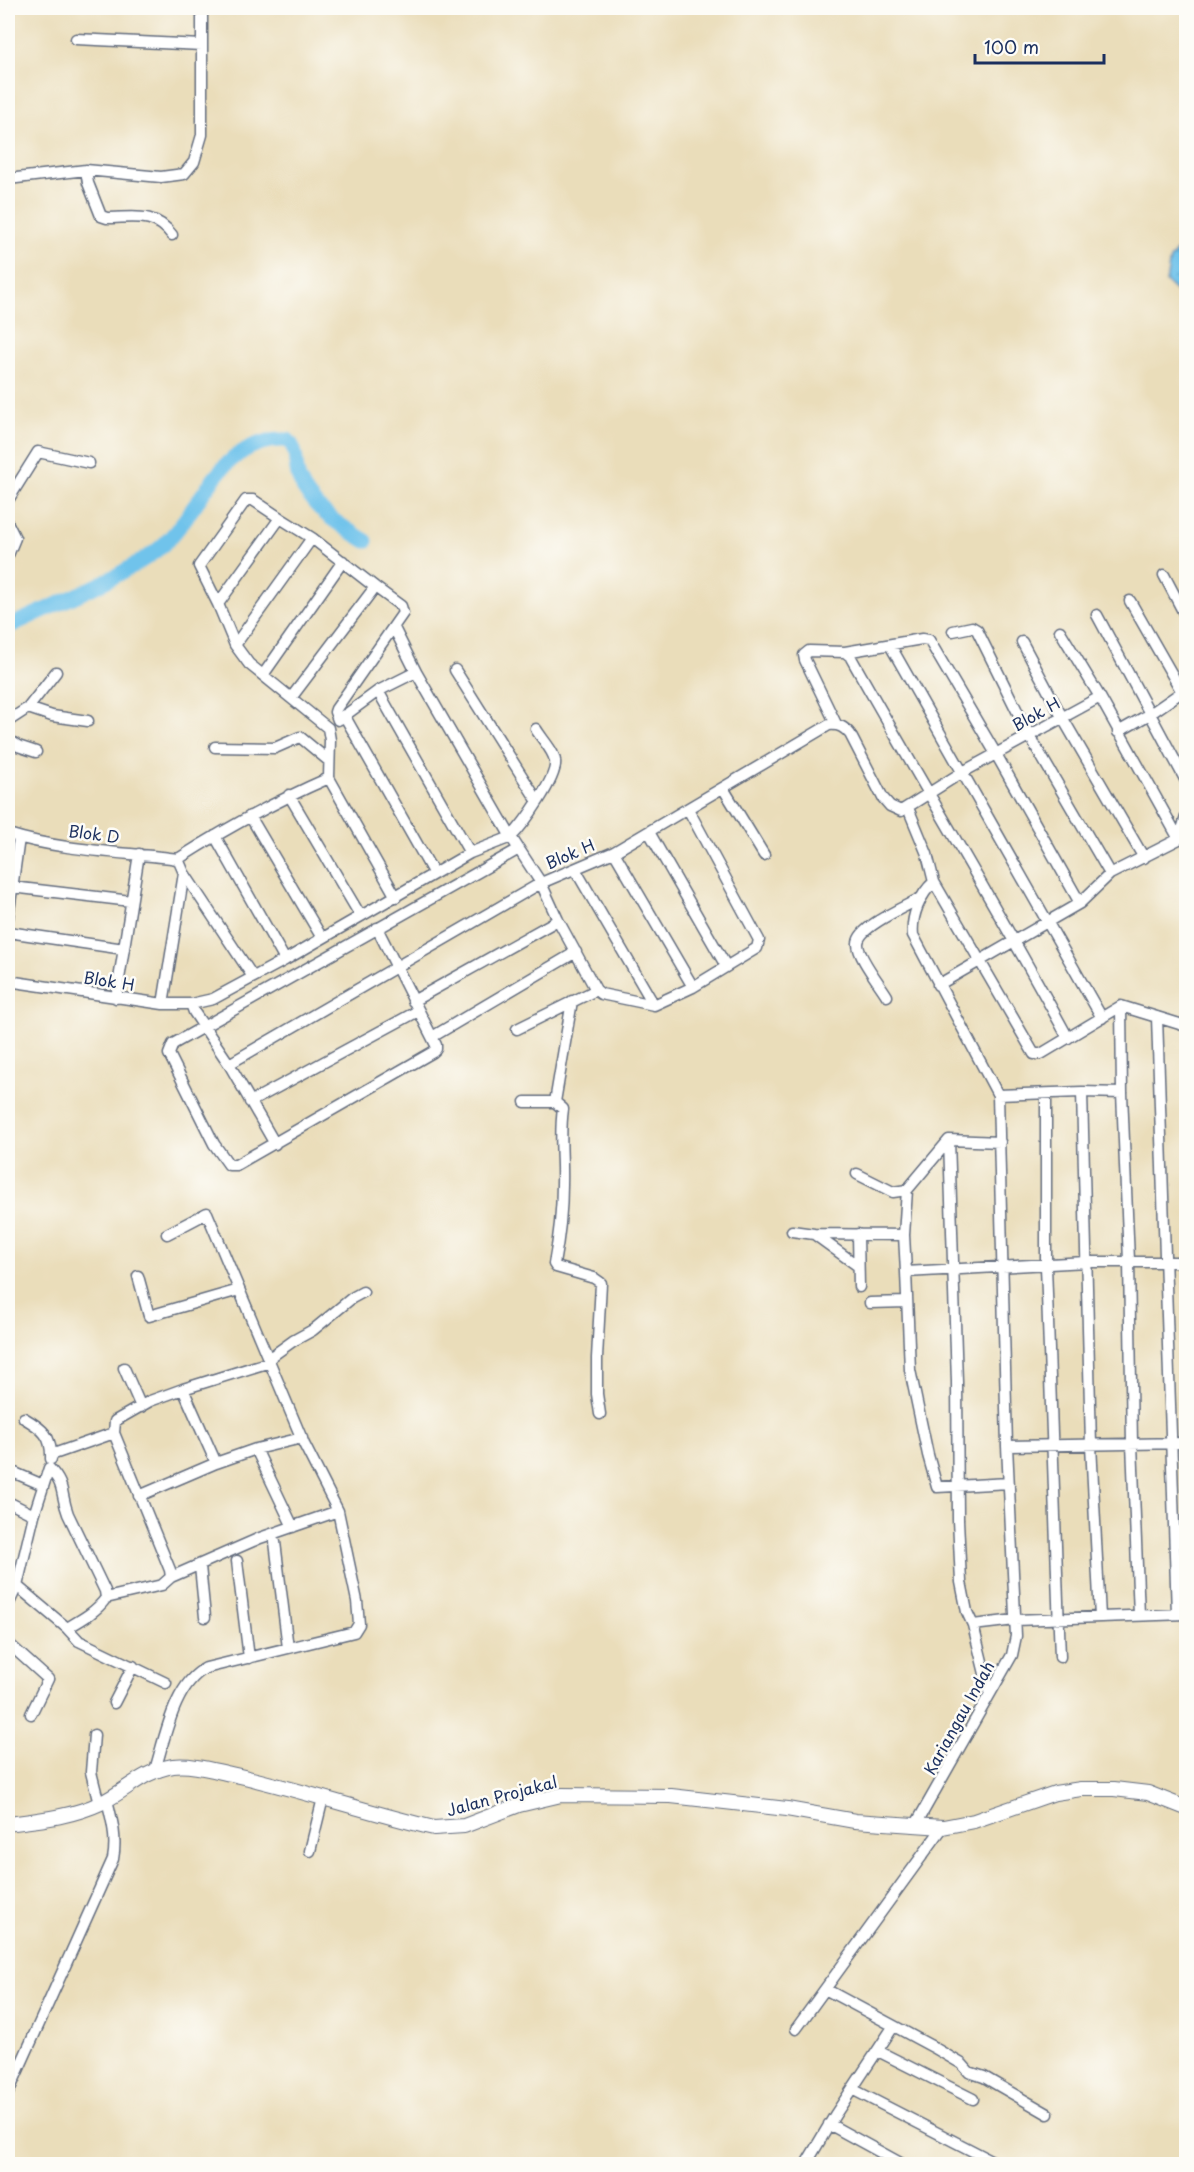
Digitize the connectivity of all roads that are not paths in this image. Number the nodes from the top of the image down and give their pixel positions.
1 (202, 8) edge
2 (76, 39) dead end
3 (202, 45) junction
4 (86, 170) junction
5 (8, 179) edge
6 (172, 235) dead end
7 (88, 463) dead end
8 (8, 500) edge
9 (280, 518) junction
10 (8, 524) edge
11 (312, 538) junction
12 (8, 555) edge
13 (343, 561) junction
14 (1164, 575) dead end
15 (375, 587) junction
16 (1130, 601) dead end
17 (218, 604) junction
18 (1097, 615) dead end
19 (1186, 616) edge
20 (394, 628) junction
21 (953, 631) dead end
22 (1060, 631) dead end
23 (1022, 642) dead end
24 (236, 645) junction
25 (890, 645) junction
26 (845, 652) junction
27 (455, 670) dead end
28 (56, 672) dead end
29 (416, 672) junction
30 (263, 675) junction
31 (1184, 691) edge
32 (378, 692) junction
33 (1100, 697) junction
34 (291, 698) junction
35 (28, 708) junction
36 (1150, 714) junction
37 (341, 717) junction
38 (1062, 717) junction
39 (8, 721) edge
40 (88, 721) dead end
41 (836, 724) junction
42 (328, 728) junction
43 (536, 729) dead end
44 (1118, 732) junction
45 (1029, 735) junction
46 (8, 739) edge
47 (215, 747) dead end
48 (36, 752) dead end
49 (996, 754) junction
50 (329, 761) junction
51 (961, 773) junction
52 (329, 778) junction
53 (1186, 781) edge
54 (723, 788) junction
55 (928, 794) junction
56 (289, 795) junction
57 (537, 800) junction
58 (908, 808) junction
59 (688, 809) junction
60 (250, 816) junction
61 (1186, 817) edge
62 (649, 832) junction
63 (8, 834) edge
64 (215, 836) junction
65 (511, 837) junction
66 (19, 838) junction
67 (1179, 839) junction
68 (519, 849) junction
69 (614, 852) junction
70 (470, 853) junction
71 (139, 854) junction
72 (764, 855) dead end
73 (1144, 858) junction
74 (178, 859) junction
75 (575, 869) junction
76 (184, 873) junction
77 (434, 874) junction
78 (1110, 874) junction
79 (11, 881) edge
80 (934, 882) junction
81 (541, 883) junction
82 (396, 897) junction
83 (921, 898) junction
84 (130, 901) junction
85 (1080, 903) junction
86 (360, 915) junction
87 (8, 918) edge
88 (558, 920) junction
89 (1046, 923) junction
90 (377, 928) junction
91 (8, 932) edge
92 (322, 938) junction
93 (1015, 941) junction
94 (124, 949) junction
95 (576, 952) junction
96 (285, 960) junction
97 (980, 961) junction
98 (396, 966) junction
99 (726, 966) junction
100 (253, 977) junction
101 (8, 981) edge
102 (938, 985) junction
103 (693, 987) junction
104 (596, 990) junction
105 (886, 996) dead end
106 (116, 998) junction
107 (572, 1000) junction
108 (163, 1004) junction
109 (191, 1004) junction
110 (654, 1005) junction
111 (416, 1006) junction
112 (1121, 1006) junction
113 (1157, 1017) junction
114 (1102, 1018) junction
115 (204, 1026) junction
116 (1186, 1026) edge
117 (517, 1029) dead end
118 (432, 1037) junction
119 (1068, 1038) junction
120 (229, 1064) junction
121 (1082, 1092) junction
122 (1122, 1093) junction
123 (1046, 1094) junction
124 (998, 1095) junction
125 (250, 1102) junction
126 (525, 1102) dead end
127 (555, 1102) junction
128 (949, 1140) junction
129 (999, 1142) junction
130 (275, 1144) junction
131 (857, 1174) dead end
132 (907, 1190) junction
133 (792, 1231) dead end
134 (167, 1234) dead end
135 (814, 1234) junction
136 (858, 1234) junction
137 (903, 1235) junction
138 (1129, 1261) junction
139 (1086, 1262) junction
140 (1186, 1262) edge
141 (1165, 1263) junction
142 (858, 1266) junction
143 (1046, 1266) junction
144 (953, 1268) junction
145 (1003, 1268) junction
146 (906, 1272) junction
147 (138, 1276) dead end
148 (859, 1287) dead end
149 (239, 1290) junction
150 (363, 1292) dead end
151 (907, 1302) junction
152 (870, 1303) dead end
153 (269, 1361) junction
154 (124, 1368) dead end
155 (183, 1389) junction
156 (141, 1407) junction
157 (600, 1414) dead end
158 (24, 1418) dead end
159 (114, 1433) junction
160 (302, 1438) junction
161 (1186, 1443) edge
162 (1132, 1444) junction
163 (1170, 1444) junction
164 (1091, 1445) junction
165 (1007, 1446) junction
166 (1054, 1446) junction
167 (256, 1449) junction
168 (51, 1455) junction
169 (216, 1463) junction
170 (49, 1467) junction
171 (8, 1470) edge
172 (1009, 1483) junction
173 (43, 1485) junction
174 (958, 1485) junction
175 (139, 1496) junction
176 (8, 1502) edge
177 (338, 1511) junction
178 (34, 1515) junction
179 (294, 1527) junction
180 (275, 1542) dead end
181 (237, 1561) dead end
182 (200, 1566) junction
183 (171, 1577) junction
184 (17, 1586) junction
185 (106, 1598) junction
186 (8, 1605) edge
187 (1139, 1614) junction
188 (1182, 1614) edge
189 (205, 1617) dead end
190 (1100, 1617) junction
191 (1058, 1618) junction
192 (1015, 1620) junction
193 (973, 1625) junction
194 (67, 1628) junction
195 (8, 1643) edge
196 (288, 1648) junction
197 (1060, 1657) dead end
198 (249, 1658) junction
199 (133, 1666) junction
200 (166, 1683) dead end
201 (990, 1695) junction
202 (114, 1703) dead end
203 (31, 1714) dead end
204 (94, 1735) dead end
205 (155, 1770) junction
206 (323, 1798) junction
207 (103, 1802) junction
208 (1186, 1808) edge
209 (8, 1824) edge
210 (915, 1827) junction
211 (943, 1827) junction
212 (310, 1851) dead end
213 (825, 1989) junction
214 (894, 2027) junction
215 (796, 2029) dead end
216 (878, 2051) junction
217 (852, 2089) junction
218 (8, 2093) edge
219 (973, 2099) dead end
220 (1048, 2114) dead end
221 (829, 2124) junction
222 (806, 2164) edge
223 (902, 2164) edge
224 (998, 2164) edge

1 - 3 street
2 - 3 street
3 - 4 street
4 - 5 street
4 - 6 street
7 - 8 street
9 - 11 street
9 - 17 street
9 - 17 street
10 - 12 street
11 - 13 street
11 - 24 street
13 - 15 street
13 - 30 street
14 - 19 street
15 - 20 street
15 - 34 street
16 - 31 street
17 - 24 street
18 - 36 street
20 - 29 street
20 - 37 street
21 - 45 street
22 - 33 street
23 - 38 street
24 - 30 street
25 - 26 street
25 - 49 street
25 - 51 street
26 - 41 street
26 - 55 street
27 - 57 street
28 - 35 street
29 - 32 street
29 - 65 street
30 - 34 street
31 - 36 street
32 - 37 street
32 - 70 street
33 - 38 street, Blok H
33 - 44 street
34 - 42 street
35 - 39 street
35 - 40 street
36 - 44 street
36 - 53 street
37 - 42 street
37 - 77 street
38 - 45 street, Blok H
38 - 73 street
41 - 54 street, Blok H
41 - 58 street
42 - 50 street
43 - 57 street
44 - 67 street
45 - 49 street, Blok H
45 - 78 street
46 - 48 street
47 - 50 street
49 - 51 street, Blok H
49 - 85 street
50 - 52 street
51 - 55 street, Blok H
51 - 89 street
52 - 56 street
52 - 82 street
54 - 59 street, Blok H
54 - 72 street
55 - 58 street, Blok H
55 - 93 street
56 - 60 street
56 - 86 street
57 - 65 street
58 - 80 street
59 - 62 street, Blok H
59 - 99 street
60 - 64 street
60 - 92 street
61 - 67 street
62 - 69 street, Blok H
62 - 99 street
63 - 66 street, Blok D
64 - 74 street
64 - 96 street
65 - 68 street, Blok H
65 - 70 street, Blok H
66 - 71 street, Blok D
66 - 79 street
67 - 73 street
68 - 81 street, Blok H
68 - 90 street
69 - 75 street, Blok H
69 - 103 street
70 - 77 street, Blok H
71 - 74 street, Blok D
71 - 84 street
73 - 78 street
74 - 76 street
75 - 81 street, Blok H
75 - 110 street
76 - 100 street
76 - 108 street
77 - 82 street, Blok H
78 - 85 street
79 - 84 street
79 - 87 street
80 - 83 street
80 - 97 street
81 - 88 street
81 - 98 street
82 - 86 street, Blok H
83 - 102 street
83 - 105 street
84 - 94 street
85 - 89 street
86 - 92 street, Blok H
88 - 95 street
88 - 111 street
89 - 93 street
89 - 114 street
90 - 98 street
90 - 115 street
91 - 94 street
92 - 96 street, Blok H
93 - 97 street
93 - 119 street
94 - 106 street
95 - 104 street
95 - 118 street
96 - 100 street, Blok H
97 - 102 street
97 - 119 street
98 - 111 street
98 - 120 street
99 - 103 street
100 - 109 street, Blok H
101 - 106 street, Blok H
102 - 124 street
103 - 110 street
104 - 107 street
104 - 110 street
106 - 108 street, Blok H
107 - 117 street
107 - 127 street
108 - 109 street, Blok H
109 - 115 street
111 - 118 street
111 - 125 street
112 - 113 street
112 - 114 street
112 - 122 street
113 - 116 street
113 - 141 street
114 - 119 street
115 - 120 street
115 - 130 street
118 - 130 street
120 - 125 street
121 - 122 street
121 - 123 street
121 - 139 street
122 - 138 street
123 - 124 street
123 - 143 street
124 - 129 street, Kariangau Indah
125 - 130 street
126 - 127 street
127 - 157 street
128 - 129 street
128 - 132 street
128 - 144 street
129 - 145 street, Kariangau Indah
131 - 132 street
132 - 137 street
133 - 135 street
134 - 149 street
135 - 136 street
135 - 142 street
136 - 137 street
136 - 142 street
137 - 146 street
138 - 139 street
138 - 141 street
138 - 162 street
139 - 143 street
139 - 164 street
140 - 141 street
141 - 163 street
142 - 148 street
143 - 145 street
143 - 166 street
144 - 145 street
144 - 146 street
144 - 174 street
145 - 165 street, Kariangau Indah
146 - 151 street
147 - 149 street
149 - 153 street
150 - 153 street
151 - 152 street
151 - 174 street
153 - 155 street
153 - 160 street
154 - 156 street
155 - 156 street
155 - 169 street
156 - 159 street
158 - 168 street
159 - 168 street
159 - 175 street
160 - 167 street
160 - 177 street
161 - 163 street
162 - 163 street
162 - 164 street
162 - 187 street
163 - 188 street
164 - 166 street
164 - 190 street
165 - 166 street
165 - 172 street, Kariangau Indah
166 - 191 street
167 - 169 street
167 - 179 street
168 - 170 street
169 - 175 street
170 - 173 street
170 - 185 street
171 - 173 street
172 - 174 street
172 - 192 street, Kariangau Indah
173 - 178 street
174 - 193 street
175 - 183 street
176 - 178 street
177 - 179 street
177 - 196 street
178 - 184 street
179 - 182 street
180 - 196 street
181 - 198 street
182 - 183 street
182 - 189 street
183 - 185 street
184 - 186 street
184 - 194 street
185 - 194 street
187 - 188 street
187 - 190 street
190 - 191 street
191 - 192 street
191 - 197 street
192 - 193 street
192 - 201 street, Kariangau Indah
193 - 201 street
194 - 199 street
195 - 203 street
196 - 198 street
198 - 205 street
199 - 200 street
199 - 202 street
201 - 210 street, Kariangau Indah
204 - 207 street
205 - 206 main road, Jalan Projakal
205 - 207 main road, Jalan Projakal
206 - 210 main road, Jalan Projakal
206 - 212 street
207 - 209 main road, Jalan Projakal
207 - 218 street
208 - 211 main road, Jalan Projakal
210 - 211 main road, Jalan Projakal
211 - 213 street
213 - 214 street
213 - 215 street
214 - 216 street
214 - 220 street
216 - 217 street
216 - 219 street
217 - 221 street
217 - 224 street
221 - 222 street
221 - 223 street

